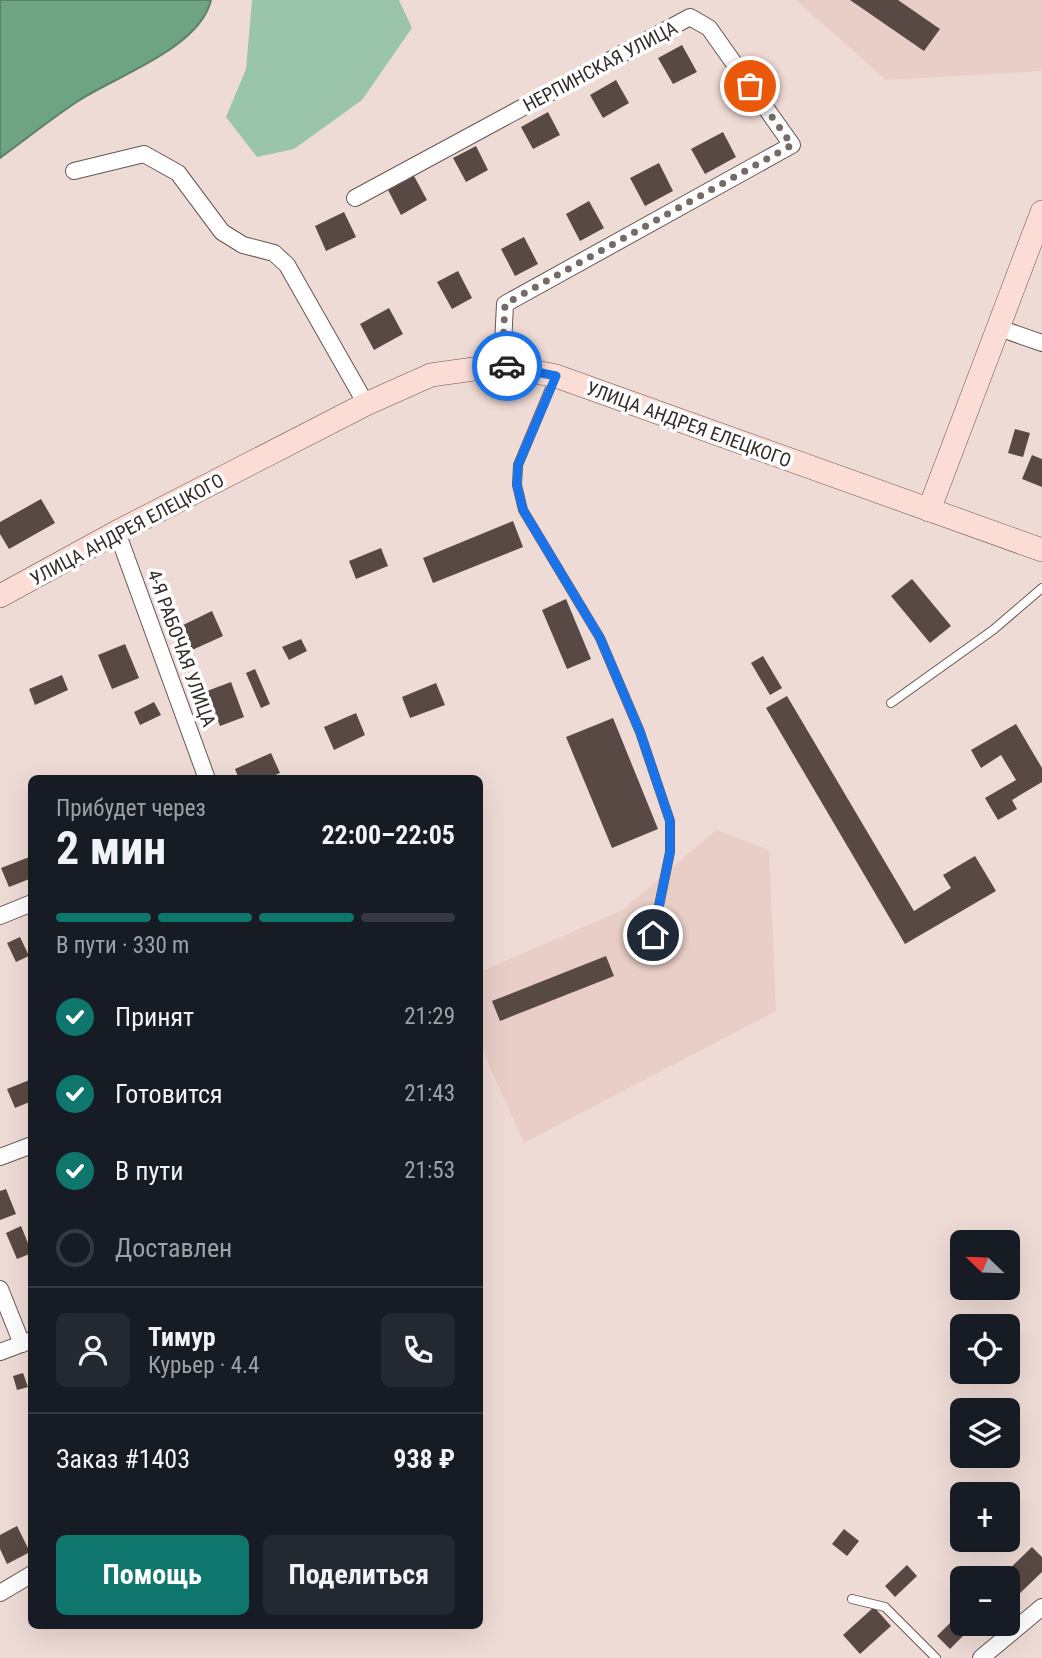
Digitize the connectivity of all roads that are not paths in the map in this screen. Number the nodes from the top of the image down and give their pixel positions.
1 (74, 171) dead end
2 (355, 198) dead end
3 (1042, 212) edge
4 (999, 328) junction
5 (1042, 343) edge
6 (502, 365) junction
7 (556, 376) junction
8 (366, 404) junction
9 (929, 510) junction
10 (117, 532) junction
11 (1042, 550) edge
12 (1042, 588) edge
13 (0, 596) edge
14 (891, 703) dead end
15 (206, 775) edge
16 (28, 905) edge
17 (0, 916) edge
18 (653, 935) dead end
19 (28, 1146) edge
20 (0, 1157) edge
21 (0, 1289) edge
22 (27, 1342) edge
23 (0, 1352) edge
24 (28, 1576) edge
25 (0, 1592) edge
26 (852, 1599) dead end
27 (1042, 1607) edge
28 (936, 1658) edge
29 (981, 1658) edge

1 - 8 street
2 - 6 street, НЕРПИНСКАЯ УЛИЦА
3 - 4 main road
4 - 5 street
4 - 9 main road
6 - 7 main road, УЛИЦА АНДРЕЯ ЕЛЕЦКОГО
6 - 8 main road, УЛИЦА АНДРЕЯ ЕЛЕЦКОГО
7 - 9 main road, УЛИЦА АНДРЕЯ ЕЛЕЦКОГО
7 - 18 lane
8 - 10 main road, УЛИЦА АНДРЕЯ ЕЛЕЦКОГО
9 - 11 main road, УЛИЦА АНДРЕЯ ЕЛЕЦКОГО
10 - 13 main road, УЛИЦА АНДРЕЯ ЕЛЕЦКОГО
10 - 15 street, 4-Я РАБОЧАЯ УЛИЦА
12 - 14 lane
16 - 17 street
19 - 20 street
21 - 22 street
22 - 23 street
24 - 25 street
26 - 28 lane
27 - 29 street

